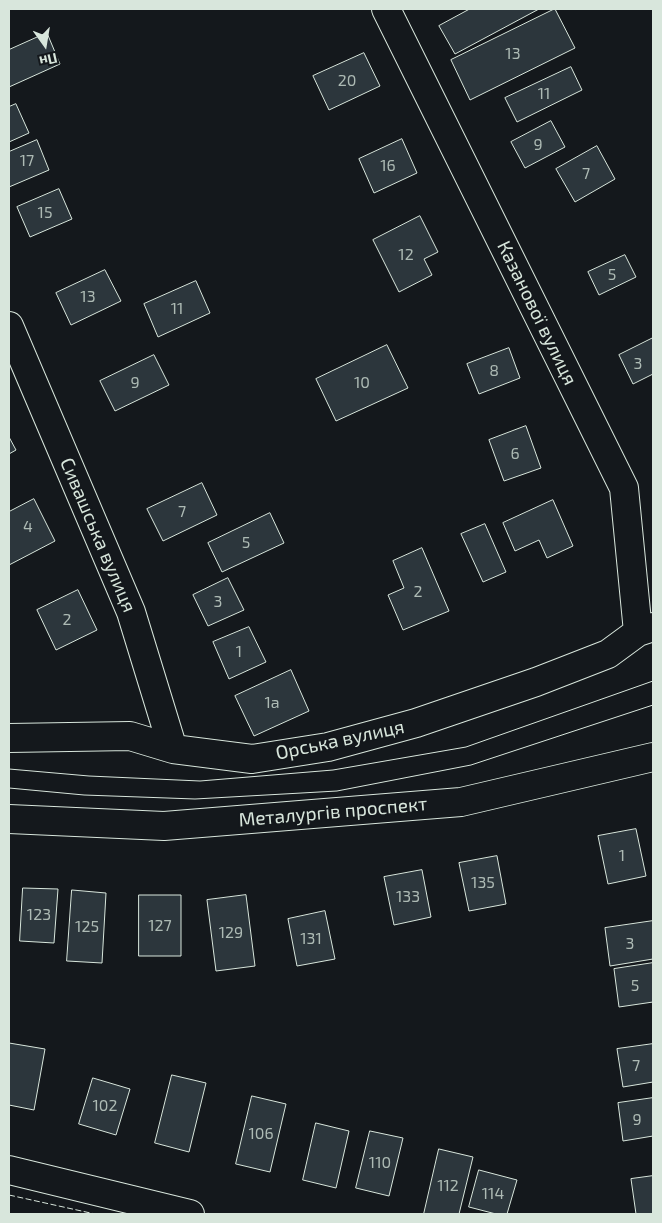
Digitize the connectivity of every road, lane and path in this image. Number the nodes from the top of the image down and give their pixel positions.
1 (386, 9) edge
2 (9, 326) edge
3 (646, 629) edge
4 (9, 738) edge
5 (173, 749) junction
6 (653, 757) edge
7 (9, 819) edge
8 (9, 1170) edge
9 (190, 1214) edge

1 - 3 street, Казанової вулиця
2 - 5 street, Сивашська вулиця
3 - 5 street, Орська вулиця
4 - 5 street, Орська вулиця
6 - 7 street, Металургів проспект
8 - 9 street

